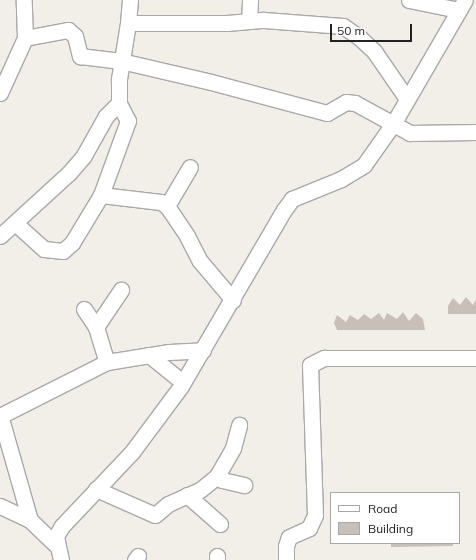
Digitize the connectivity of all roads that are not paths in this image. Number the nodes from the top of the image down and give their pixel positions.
1 (24, 0) edge
2 (130, 0) edge
3 (250, 0) edge
4 (409, 0) edge
5 (461, 5) edge
6 (249, 21) junction
7 (128, 24) junction
8 (25, 38) junction
9 (121, 61) junction
10 (0, 93) edge
11 (407, 98) junction
12 (119, 103) junction
13 (392, 124) junction
14 (476, 132) edge
15 (190, 167) dead end
16 (101, 195) junction
17 (167, 206) junction
18 (15, 223) junction
19 (0, 236) edge
20 (121, 290) dead end
21 (233, 300) junction
22 (84, 310) dead end
23 (96, 327) junction
24 (203, 350) junction
25 (149, 355) junction
26 (476, 358) edge
27 (107, 362) junction
28 (176, 377) dead end
29 (0, 415) edge
30 (239, 425) dead end
31 (217, 476) junction
32 (244, 485) dead end
33 (96, 489) junction
34 (187, 496) junction
35 (0, 506) edge
36 (30, 520) junction
37 (220, 524) dead end
38 (59, 553) edge
39 (286, 560) edge

1 - 8 street
2 - 7 street
3 - 6 street
4 - 5 street
5 - 11 street
6 - 7 street
6 - 11 street
7 - 9 street
8 - 9 street
8 - 10 street
9 - 12 street
9 - 13 street
11 - 13 street
12 - 16 street
12 - 18 street
13 - 14 street
13 - 21 street
15 - 17 street
16 - 17 street
16 - 18 street
17 - 21 street
18 - 19 street
20 - 23 street
21 - 24 street
22 - 23 street
23 - 27 street
24 - 25 street
24 - 33 street
25 - 27 street
25 - 28 street
26 - 39 street
27 - 29 street
29 - 36 street
30 - 31 street
31 - 32 street
31 - 34 street
33 - 34 street
33 - 38 street
34 - 37 street
35 - 36 street
36 - 38 street

